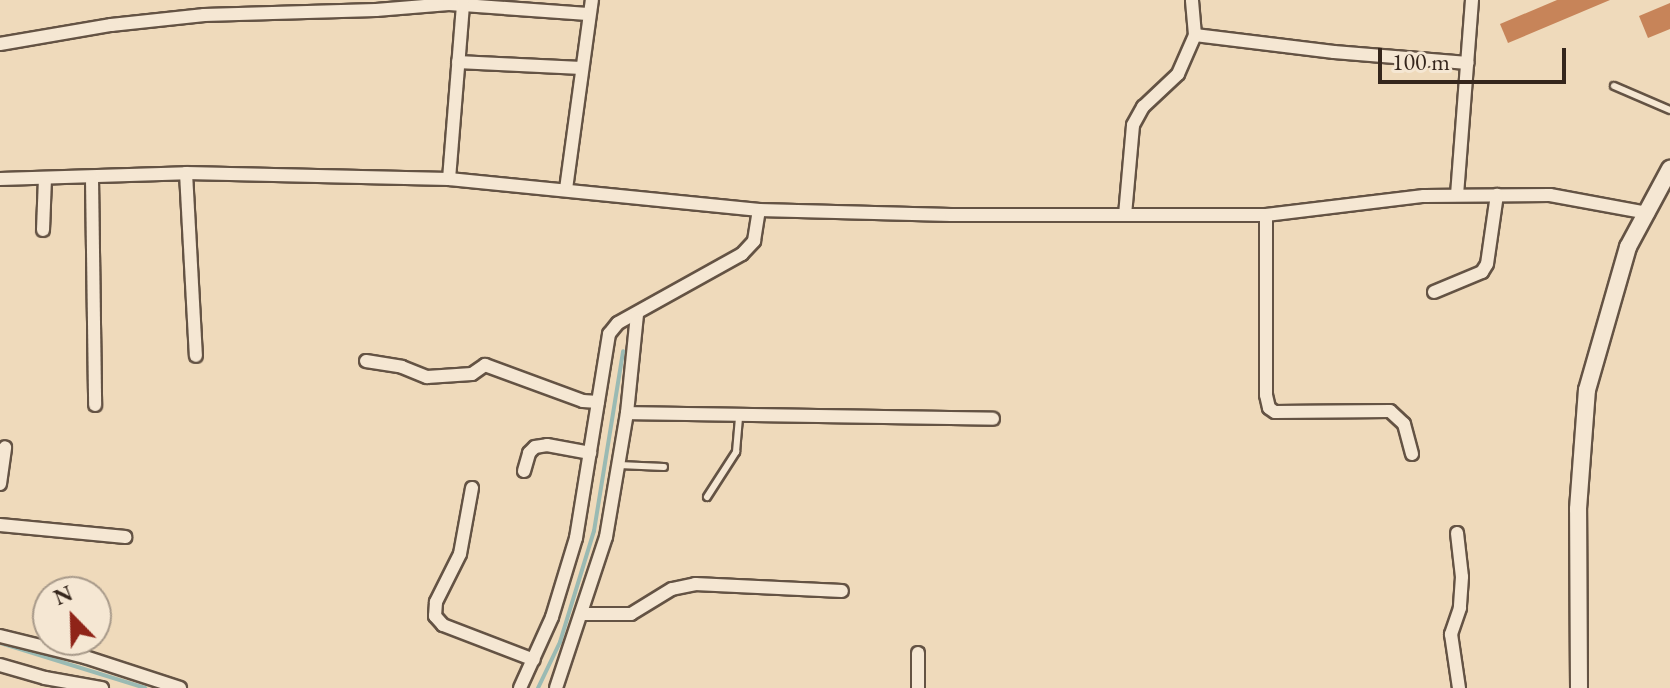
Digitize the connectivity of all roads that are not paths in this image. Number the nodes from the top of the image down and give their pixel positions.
1 (592, 0) edge
2 (1192, 0) edge
3 (1472, 0) edge
4 (463, 5) junction
5 (588, 14) junction
6 (1195, 35) junction
7 (0, 44) edge
8 (458, 62) junction
9 (1468, 63) junction
10 (581, 68) junction
11 (1614, 86) dead end
12 (1670, 110) edge
13 (1670, 169) edge
14 (186, 173) junction
15 (0, 179) edge
16 (45, 179) junction
17 (92, 179) junction
18 (449, 179) junction
19 (566, 189) junction
20 (1665, 190) edge
21 (1457, 195) junction
22 (1497, 195) junction
23 (759, 210) junction
24 (1648, 213) junction
25 (1125, 215) junction
26 (1266, 215) junction
27 (43, 230) dead end
28 (1434, 292) dead end
29 (637, 315) junction
30 (196, 356) dead end
31 (366, 361) dead end
32 (598, 402) junction
33 (95, 405) dead end
34 (627, 413) junction
35 (739, 417) junction
36 (993, 419) dead end
37 (5, 447) dead end
38 (590, 453) junction
39 (1412, 454) dead end
40 (619, 465) junction
41 (664, 467) dead end
42 (524, 471) dead end
43 (0, 484) edge
44 (472, 488) dead end
45 (707, 497) dead end
46 (0, 525) edge
47 (1457, 533) dead end
48 (125, 537) dead end
49 (842, 591) dead end
50 (582, 614) junction
51 (0, 636) edge
52 (918, 653) dead end
53 (85, 659) junction
54 (534, 660) junction
55 (0, 665) edge
56 (79, 680) junction
57 (43, 683) edge
58 (102, 688) edge
59 (180, 688) edge
60 (520, 688) edge
61 (556, 688) edge
62 (918, 688) edge
63 (1459, 688) edge
64 (1579, 688) edge

1 - 5 street
2 - 6 street
3 - 9 street
4 - 5 street
4 - 7 street
4 - 8 street
5 - 10 street
6 - 9 street
6 - 25 street
8 - 10 street
8 - 18 street
9 - 21 street
10 - 19 street
11 - 12 lane
13 - 20 street
14 - 17 street
14 - 18 street
14 - 30 street
15 - 16 street
16 - 17 street
16 - 27 street
17 - 33 street
18 - 19 street
19 - 23 street
20 - 24 street
21 - 22 street
21 - 26 street
22 - 24 street
22 - 28 street
23 - 25 street
23 - 29 street
24 - 64 street
25 - 26 street
26 - 39 street
29 - 32 street
29 - 34 street
31 - 32 street
32 - 38 street
34 - 35 street
34 - 40 street
35 - 36 street
35 - 45 lane
37 - 43 street
38 - 42 street
38 - 54 street
40 - 41 lane
40 - 50 street
44 - 54 street
46 - 48 street
47 - 63 street
49 - 50 street
50 - 61 street
51 - 53 street
52 - 62 street
53 - 56 street
53 - 59 street
54 - 60 street
55 - 57 street
56 - 57 street
56 - 58 street

